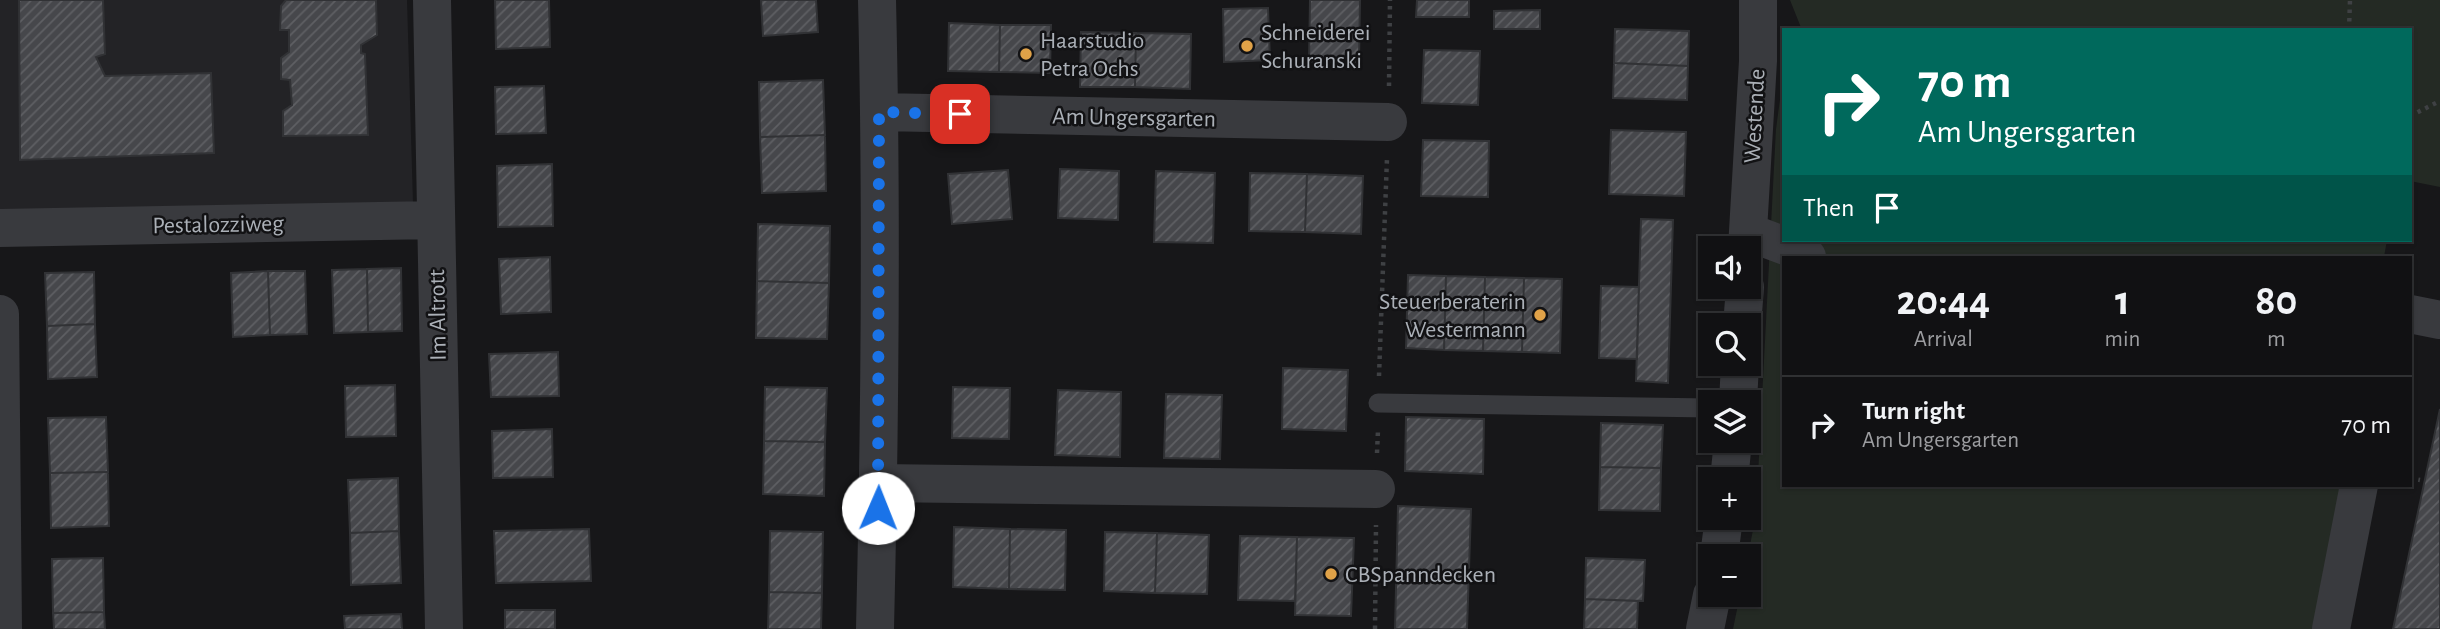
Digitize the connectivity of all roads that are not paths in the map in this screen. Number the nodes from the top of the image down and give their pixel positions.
1 (432, 0) edge
2 (877, 0) edge
3 (1758, 0) edge
4 (879, 112) junction
5 (1388, 121) road end
6 (435, 220) junction
7 (0, 228) edge
8 (1748, 236) edge
9 (1761, 242) edge
10 (1805, 256) edge
11 (0, 314) edge
12 (2412, 314) edge
13 (2440, 320) edge
14 (1378, 403) road end
15 (1698, 408) edge
16 (879, 483) junction
17 (2359, 487) edge
18 (1376, 489) road end
19 (1710, 607) edge
20 (3, 629) edge
21 (444, 629) edge
22 (875, 629) edge
23 (1705, 629) edge
24 (2332, 629) edge

1 - 6 street, Im Altrott
2 - 4 street
3 - 8 street, Westende
4 - 5 street, Am Ungersgarten
4 - 16 street
6 - 7 street, Pestalozziweg
6 - 21 street, Im Altrott
9 - 10 street, Westende
11 - 20 street
12 - 13 street
14 - 15 lane
16 - 18 street
16 - 22 street
17 - 24 street
19 - 23 street

